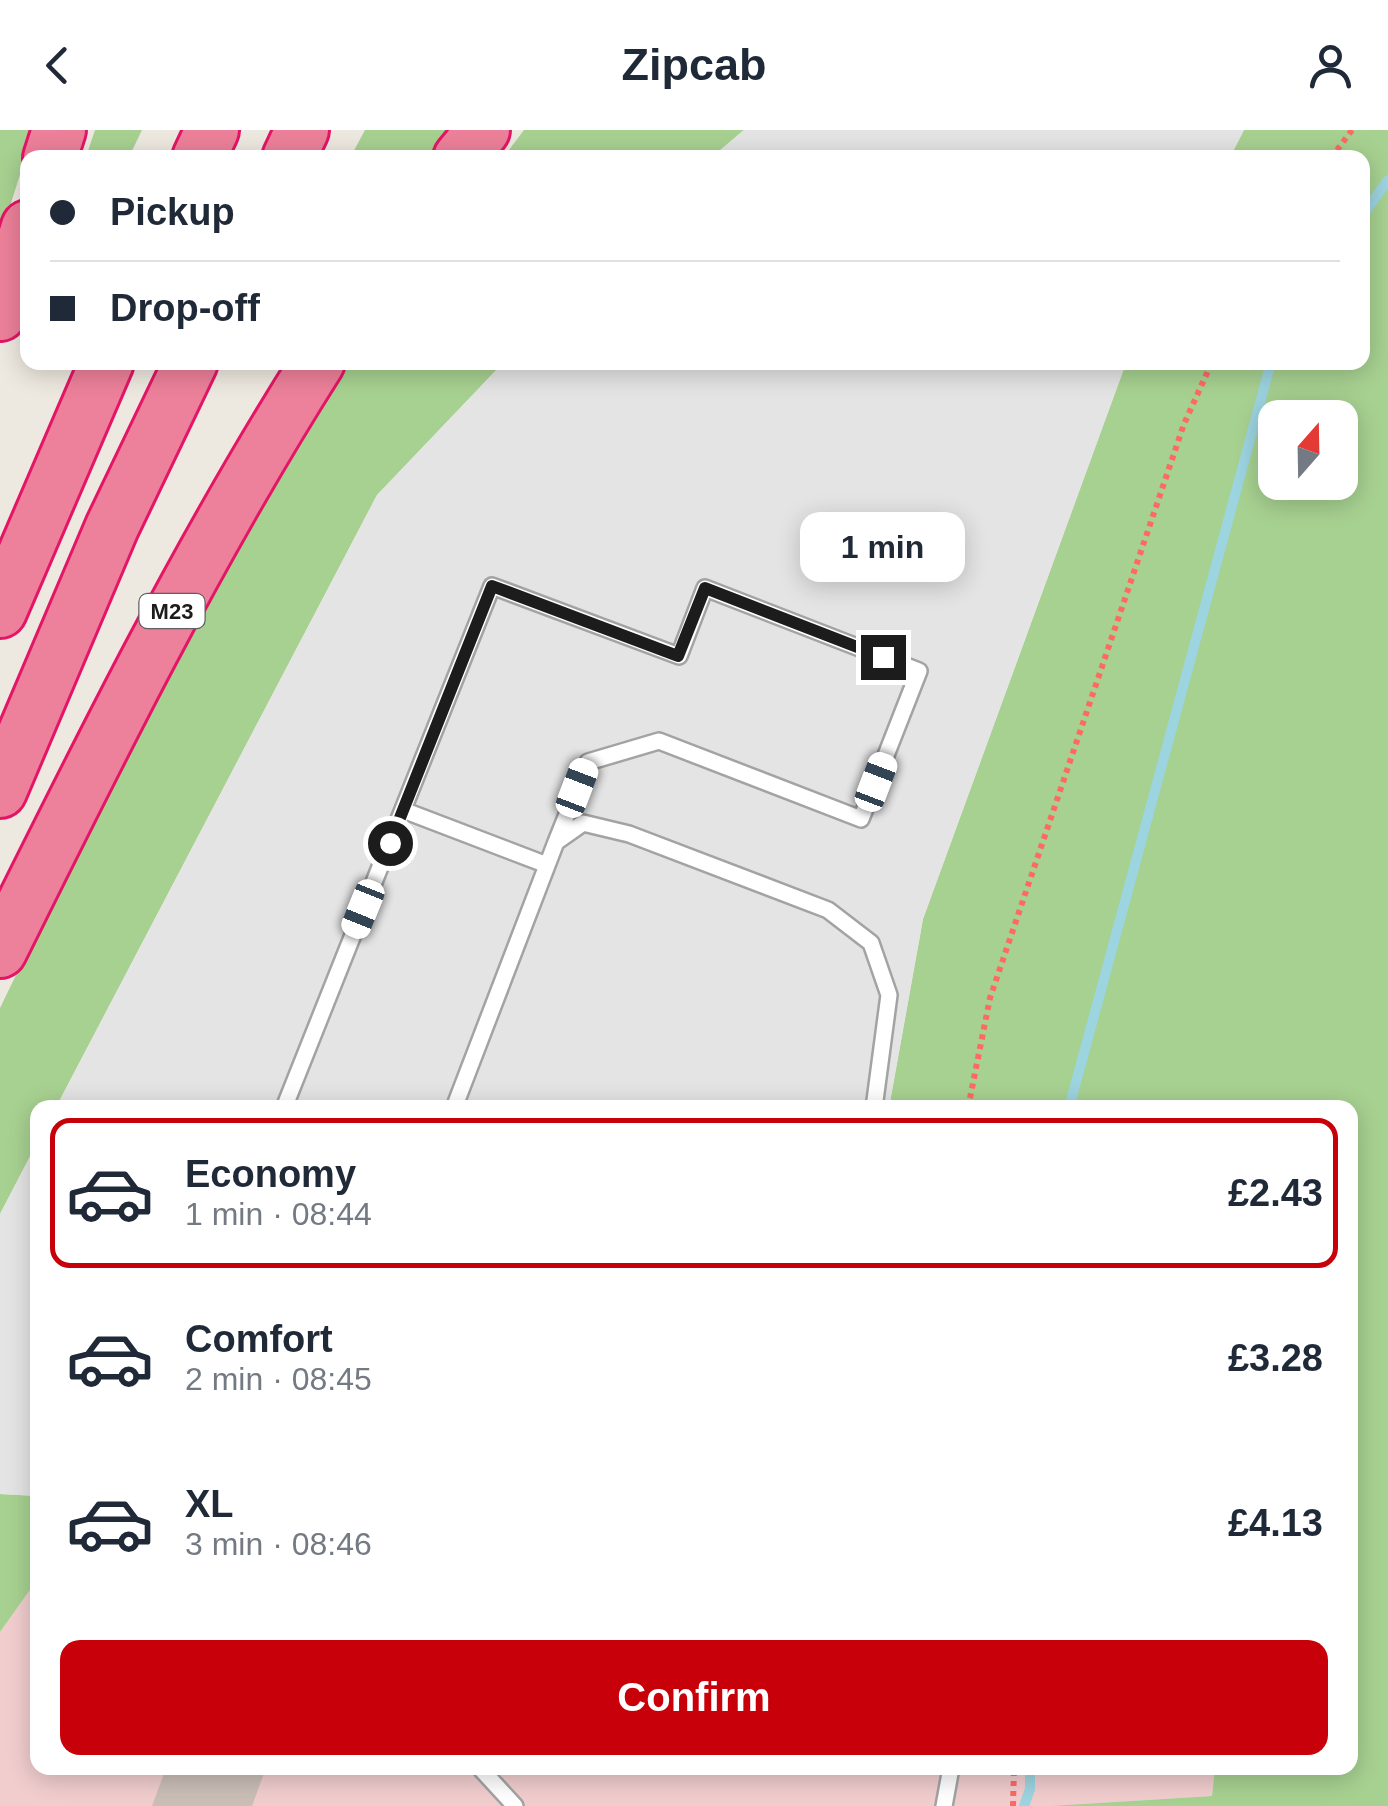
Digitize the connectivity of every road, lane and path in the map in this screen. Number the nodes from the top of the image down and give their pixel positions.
1 (482, 130) edge
2 (1352, 130) edge
3 (466, 150) edge
4 (1336, 150) edge
5 (20, 253) edge
6 (0, 314) edge
7 (105, 370) edge
8 (187, 370) edge
9 (313, 370) edge
10 (1208, 370) edge
11 (0, 610) edge
12 (0, 791) edge
13 (403, 810) junction
14 (556, 842) junction
15 (547, 865) junction
16 (0, 951) edge
17 (287, 1100) edge
18 (457, 1100) edge
19 (875, 1100) edge
20 (970, 1100) edge
21 (486, 1775) edge
22 (950, 1775) edge
23 (1014, 1775) edge
24 (515, 1806) edge
25 (944, 1806) edge
26 (1013, 1806) edge

1 - 3 highway
2 - 4 path
5 - 6 highway
7 - 11 highway
8 - 12 highway
9 - 16 highway, M23
10 - 20 path
13 - 14 lane
13 - 15 lane
13 - 17 lane
14 - 15 lane
14 - 19 lane
15 - 18 lane
21 - 24 lane
22 - 25 lane
23 - 26 path

